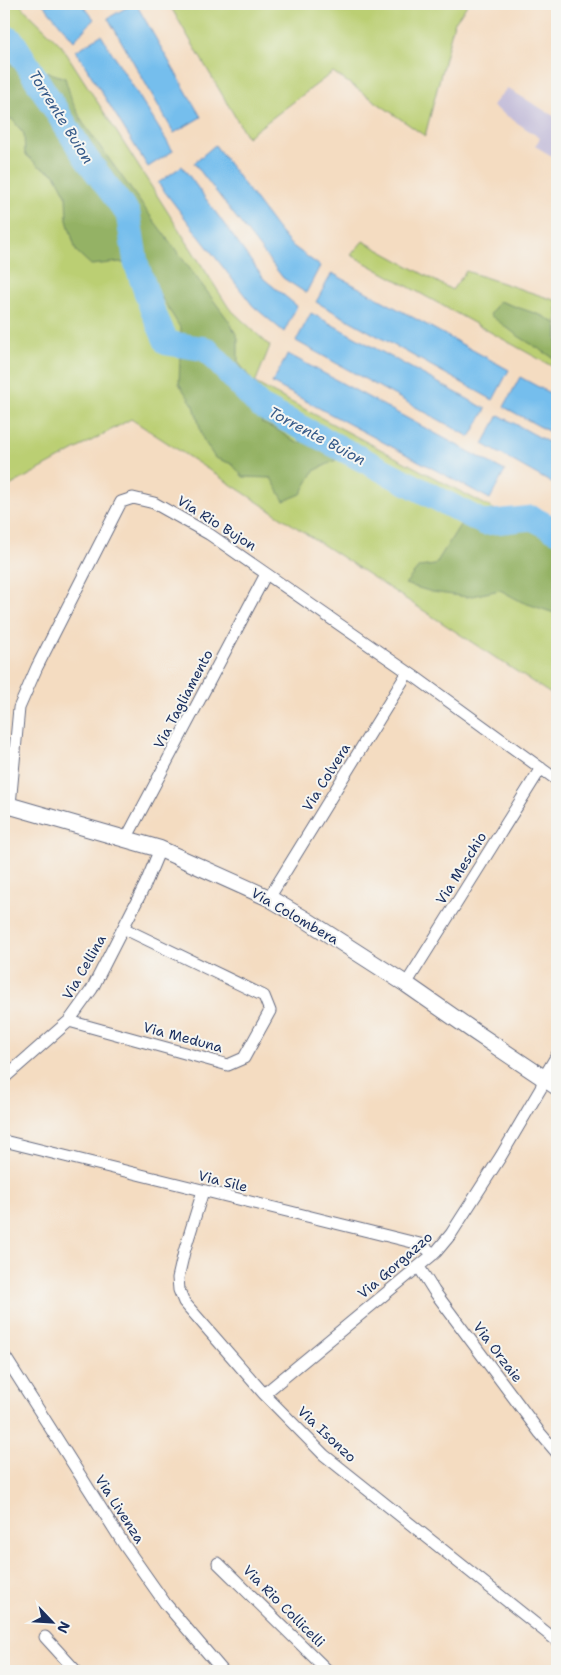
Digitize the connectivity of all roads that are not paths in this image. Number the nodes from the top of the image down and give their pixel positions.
1 (266, 574) junction
2 (408, 672) junction
3 (541, 768) junction
4 (557, 780) edge
5 (7, 804) edge
6 (126, 839) junction
7 (160, 849) junction
8 (269, 898) junction
9 (123, 928) junction
10 (406, 984) junction
11 (69, 1021) junction
12 (557, 1055) edge
13 (544, 1077) junction
14 (4, 1078) edge
15 (557, 1087) edge
16 (4, 1141) edge
17 (203, 1191) junction
18 (434, 1254) junction
19 (419, 1267) junction
20 (4, 1356) edge
21 (264, 1394) junction
22 (557, 1453) edge
23 (218, 1562) dead end
24 (45, 1637) dead end
25 (557, 1640) edge
26 (76, 1671) edge
27 (223, 1671) edge
28 (328, 1671) edge

1 - 2 street, Via Rio Bujon
1 - 5 street, Via Rio Bujon
1 - 6 street, Via Tagliamento
2 - 3 street, Via Rio Bujon
2 - 8 street, Via Colvera
3 - 4 street, Via Rio Bujon
3 - 10 street, Via Meschio
5 - 6 street, Via Colombera
6 - 7 street, Via Colombera
7 - 8 street, Via Colombera
7 - 9 street, Via Cellina
8 - 10 street, Via Colombera
9 - 11 street, Via Cellina
9 - 11 street, Via Meduna
10 - 13 street, Via Colombera
11 - 14 street, Via Cellina
12 - 13 street
13 - 15 street, Via Colombera
13 - 18 street, Via Gorgazzo
16 - 17 street, Via Sile
17 - 18 street, Via Sile
17 - 21 street, Via Isonzo
18 - 19 street, Via Gorgazzo
19 - 21 street, Via Gorgazzo
19 - 22 street, Via Orzaie
20 - 27 street, Via Livenza
21 - 25 street, Via Isonzo
23 - 28 street, Via Rio Collicelli
24 - 26 street

